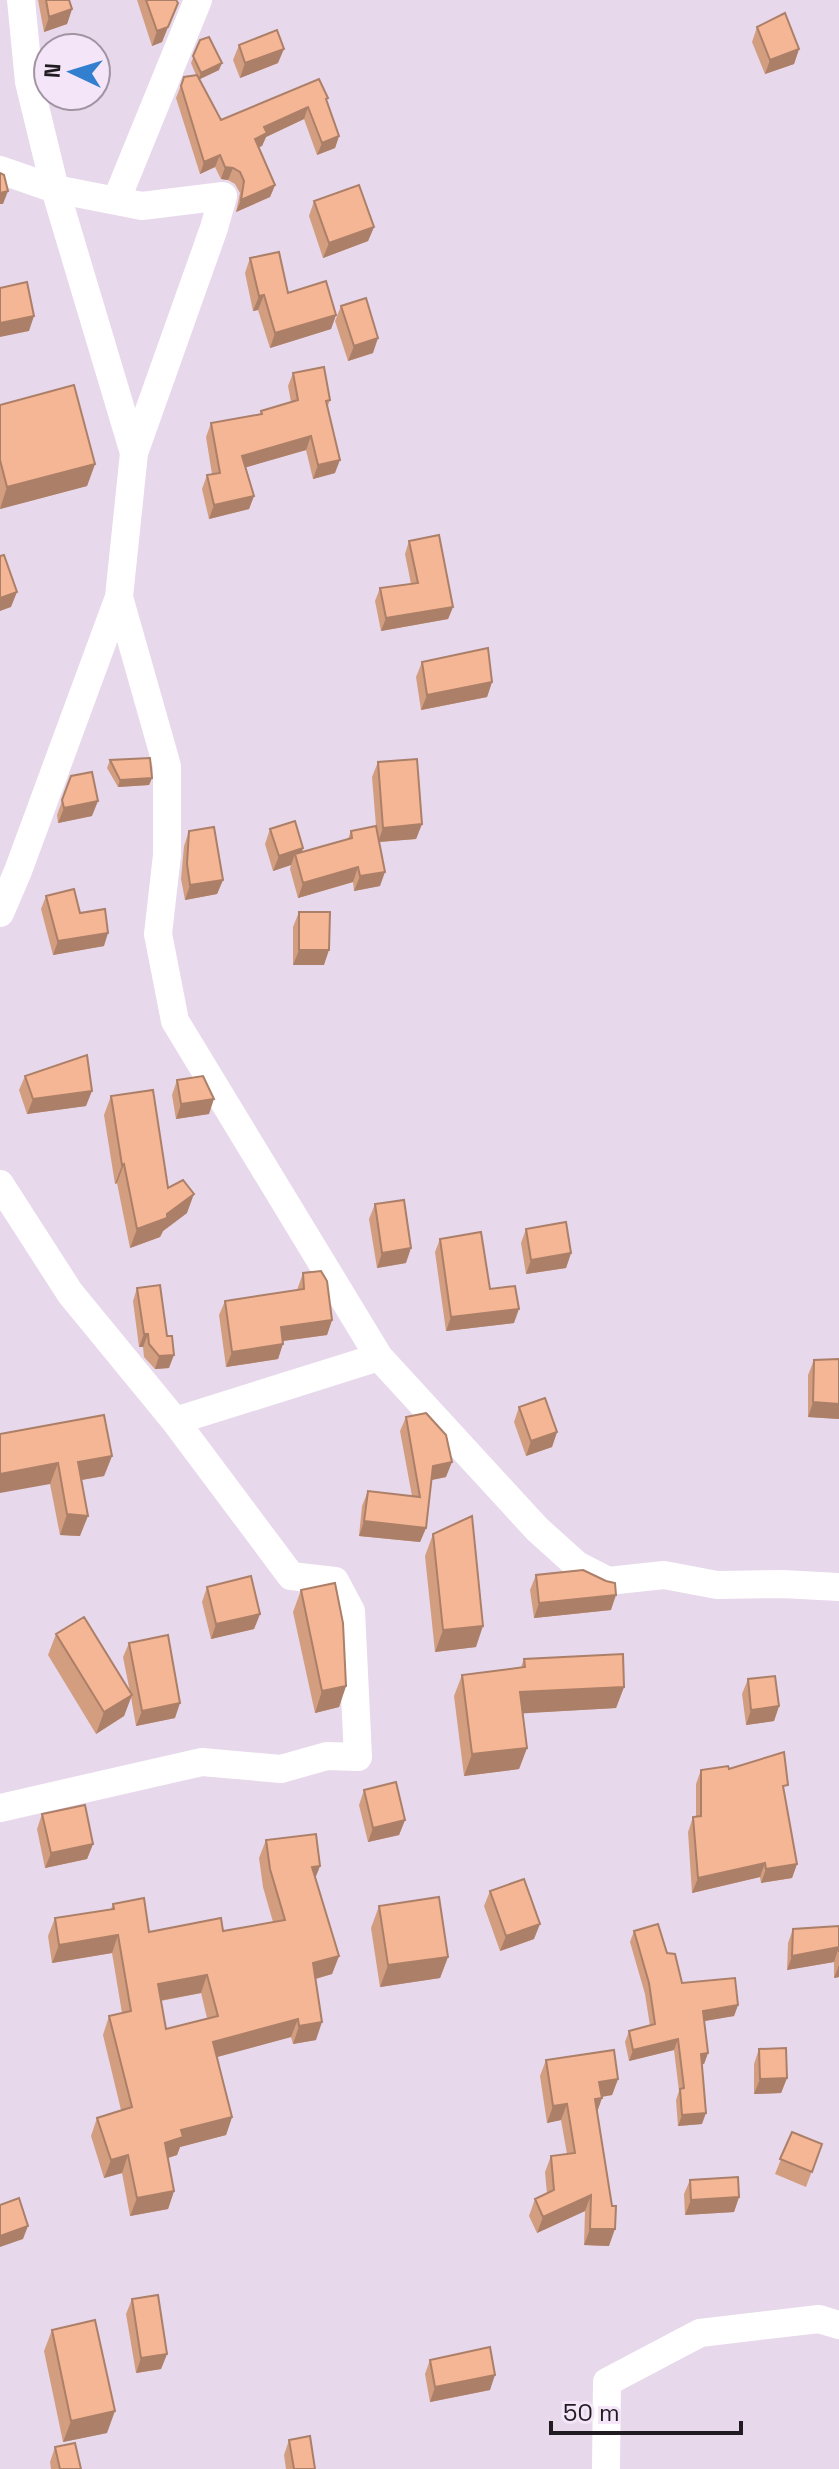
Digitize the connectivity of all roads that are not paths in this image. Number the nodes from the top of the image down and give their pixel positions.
1 (21, 0) edge
2 (198, 0) edge
3 (0, 170) edge
4 (55, 189) junction
5 (116, 201) junction
6 (134, 453) junction
7 (119, 597) junction
8 (0, 913) edge
9 (0, 1184) edge
10 (379, 1357) junction
11 (175, 1421) junction
12 (839, 1587) edge
13 (0, 1808) edge
14 (839, 2325) edge
15 (606, 2469) edge

1 - 4 street
2 - 5 street
3 - 4 street
4 - 5 street
4 - 6 street
5 - 6 street
6 - 7 street
7 - 8 street
7 - 10 street
9 - 11 street
10 - 11 street
10 - 12 street
11 - 13 street
14 - 15 street

